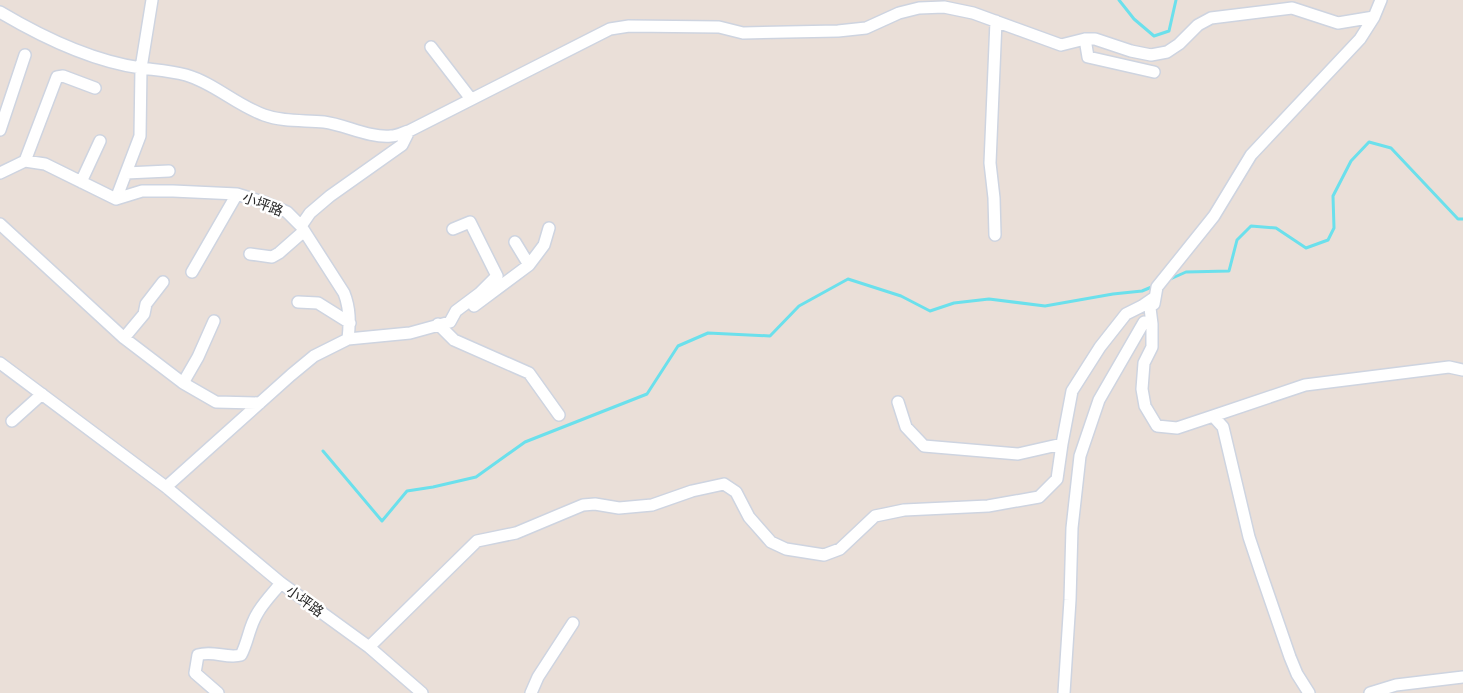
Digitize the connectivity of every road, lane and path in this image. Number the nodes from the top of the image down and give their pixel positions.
1 (152, 0) edge
2 (1381, 0) edge
3 (0, 12) edge
4 (1374, 17) junction
5 (996, 21) junction
6 (1085, 39) junction
7 (431, 46) dead end
8 (25, 55) dead end
9 (141, 68) junction
10 (1154, 72) dead end
11 (95, 88) dead end
12 (471, 99) junction
13 (0, 130) edge
14 (409, 131) junction
15 (100, 141) dead end
16 (25, 161) junction
17 (169, 171) dead end
18 (0, 173) edge
19 (126, 173) junction
20 (81, 182) junction
21 (237, 194) junction
22 (116, 200) junction
23 (0, 224) edge
24 (549, 228) dead end
25 (302, 229) junction
26 (453, 229) dead end
27 (994, 235) dead end
28 (515, 242) dead end
29 (250, 254) dead end
30 (529, 265) junction
31 (192, 272) dead end
32 (163, 282) dead end
33 (1155, 297) junction
34 (298, 302) dead end
35 (214, 321) dead end
36 (1144, 322) dead end
37 (350, 323) junction
38 (444, 323) junction
39 (124, 338) junction
40 (348, 339) junction
41 (0, 363) edge
42 (1463, 370) edge
43 (183, 383) junction
44 (42, 394) junction
45 (898, 402) dead end
46 (260, 403) junction
47 (559, 415) dead end
48 (1213, 416) junction
49 (12, 421) dead end
50 (1062, 444) junction
51 (166, 487) junction
52 (281, 583) junction
53 (573, 623) dead end
54 (369, 647) junction
55 (1463, 677) edge
56 (218, 693) edge
57 (422, 693) edge
58 (531, 693) edge
59 (1064, 693) edge
60 (1309, 693) edge
61 (1370, 693) edge

1 - 9 street
2 - 4 street
3 - 9 street
4 - 6 street
4 - 33 street
5 - 6 street
5 - 12 street
5 - 27 street
6 - 10 street
7 - 12 street
8 - 13 street
9 - 14 street
9 - 19 street
11 - 16 street
12 - 14 street
14 - 25 street
15 - 20 street
16 - 18 street
16 - 20 street
17 - 19 street
19 - 22 street
20 - 22 street
21 - 22 street, 小坪路
21 - 25 street, 小坪路
21 - 31 street
23 - 39 street
24 - 30 street
25 - 29 street
25 - 37 street, 小坪路
26 - 38 street
28 - 30 street
30 - 38 street
32 - 39 street
33 - 48 street
33 - 50 street
34 - 37 street
35 - 43 street
36 - 59 street
37 - 40 street, 小坪路
38 - 40 street
38 - 47 street
39 - 43 street
40 - 46 street
41 - 44 street, 小坪路
42 - 48 street
43 - 46 street
44 - 49 street
44 - 51 street, 小坪路
45 - 50 street
46 - 51 street
48 - 60 street
50 - 54 street
51 - 52 street, 小坪路
52 - 54 street, 小坪路
52 - 56 street
53 - 58 street
54 - 57 street, 小坪路
55 - 61 street

